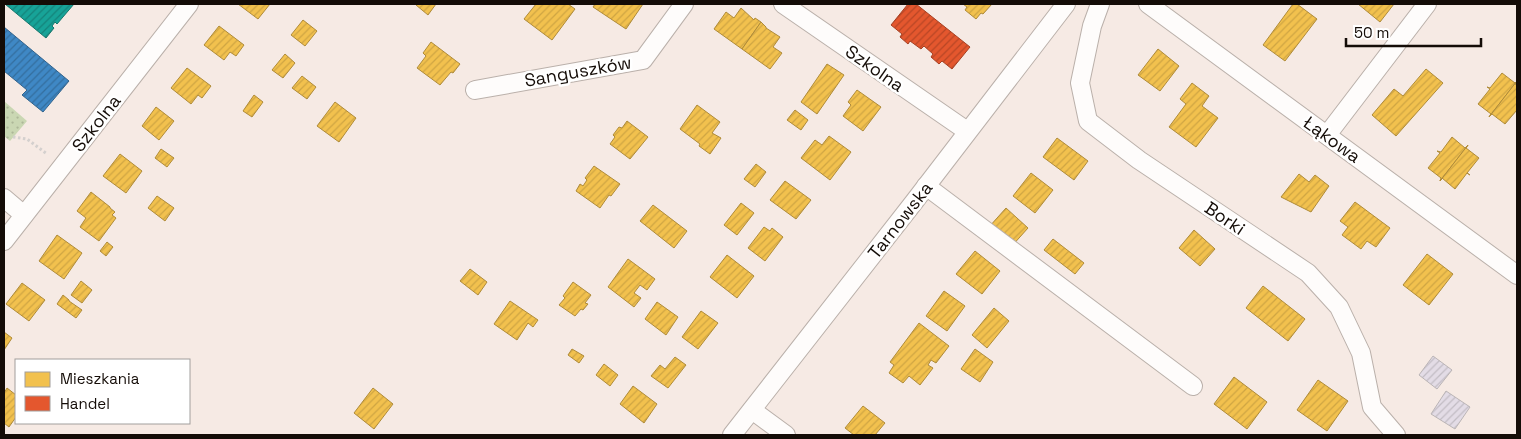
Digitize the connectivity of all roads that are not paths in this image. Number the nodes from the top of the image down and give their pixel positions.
1 (188, 4) edge
2 (684, 4) edge
3 (783, 4) edge
4 (1066, 4) edge
5 (1100, 4) edge
6 (1148, 4) edge
7 (1427, 4) edge
8 (475, 90) dead end
9 (967, 132) junction
10 (1327, 135) junction
11 (926, 186) junction
12 (4, 198) edge
13 (24, 215) junction
14 (4, 241) edge
15 (1517, 275) edge
16 (1193, 386) dead end
17 (752, 410) junction
18 (732, 435) edge
19 (786, 435) edge
20 (1396, 435) edge

1 - 13 street, Szkolna
2 - 8 street, Sanguszków
3 - 9 street, Szkolna
4 - 9 street, Tarnowska
5 - 20 street, Borki
6 - 10 street, Łąkowa
7 - 10 street
9 - 11 street, Tarnowska
10 - 15 street, Łąkowa
11 - 16 street
11 - 17 street, Tarnowska
12 - 13 street
13 - 14 street, Szkolna
17 - 18 street, Tarnowska
17 - 19 street

